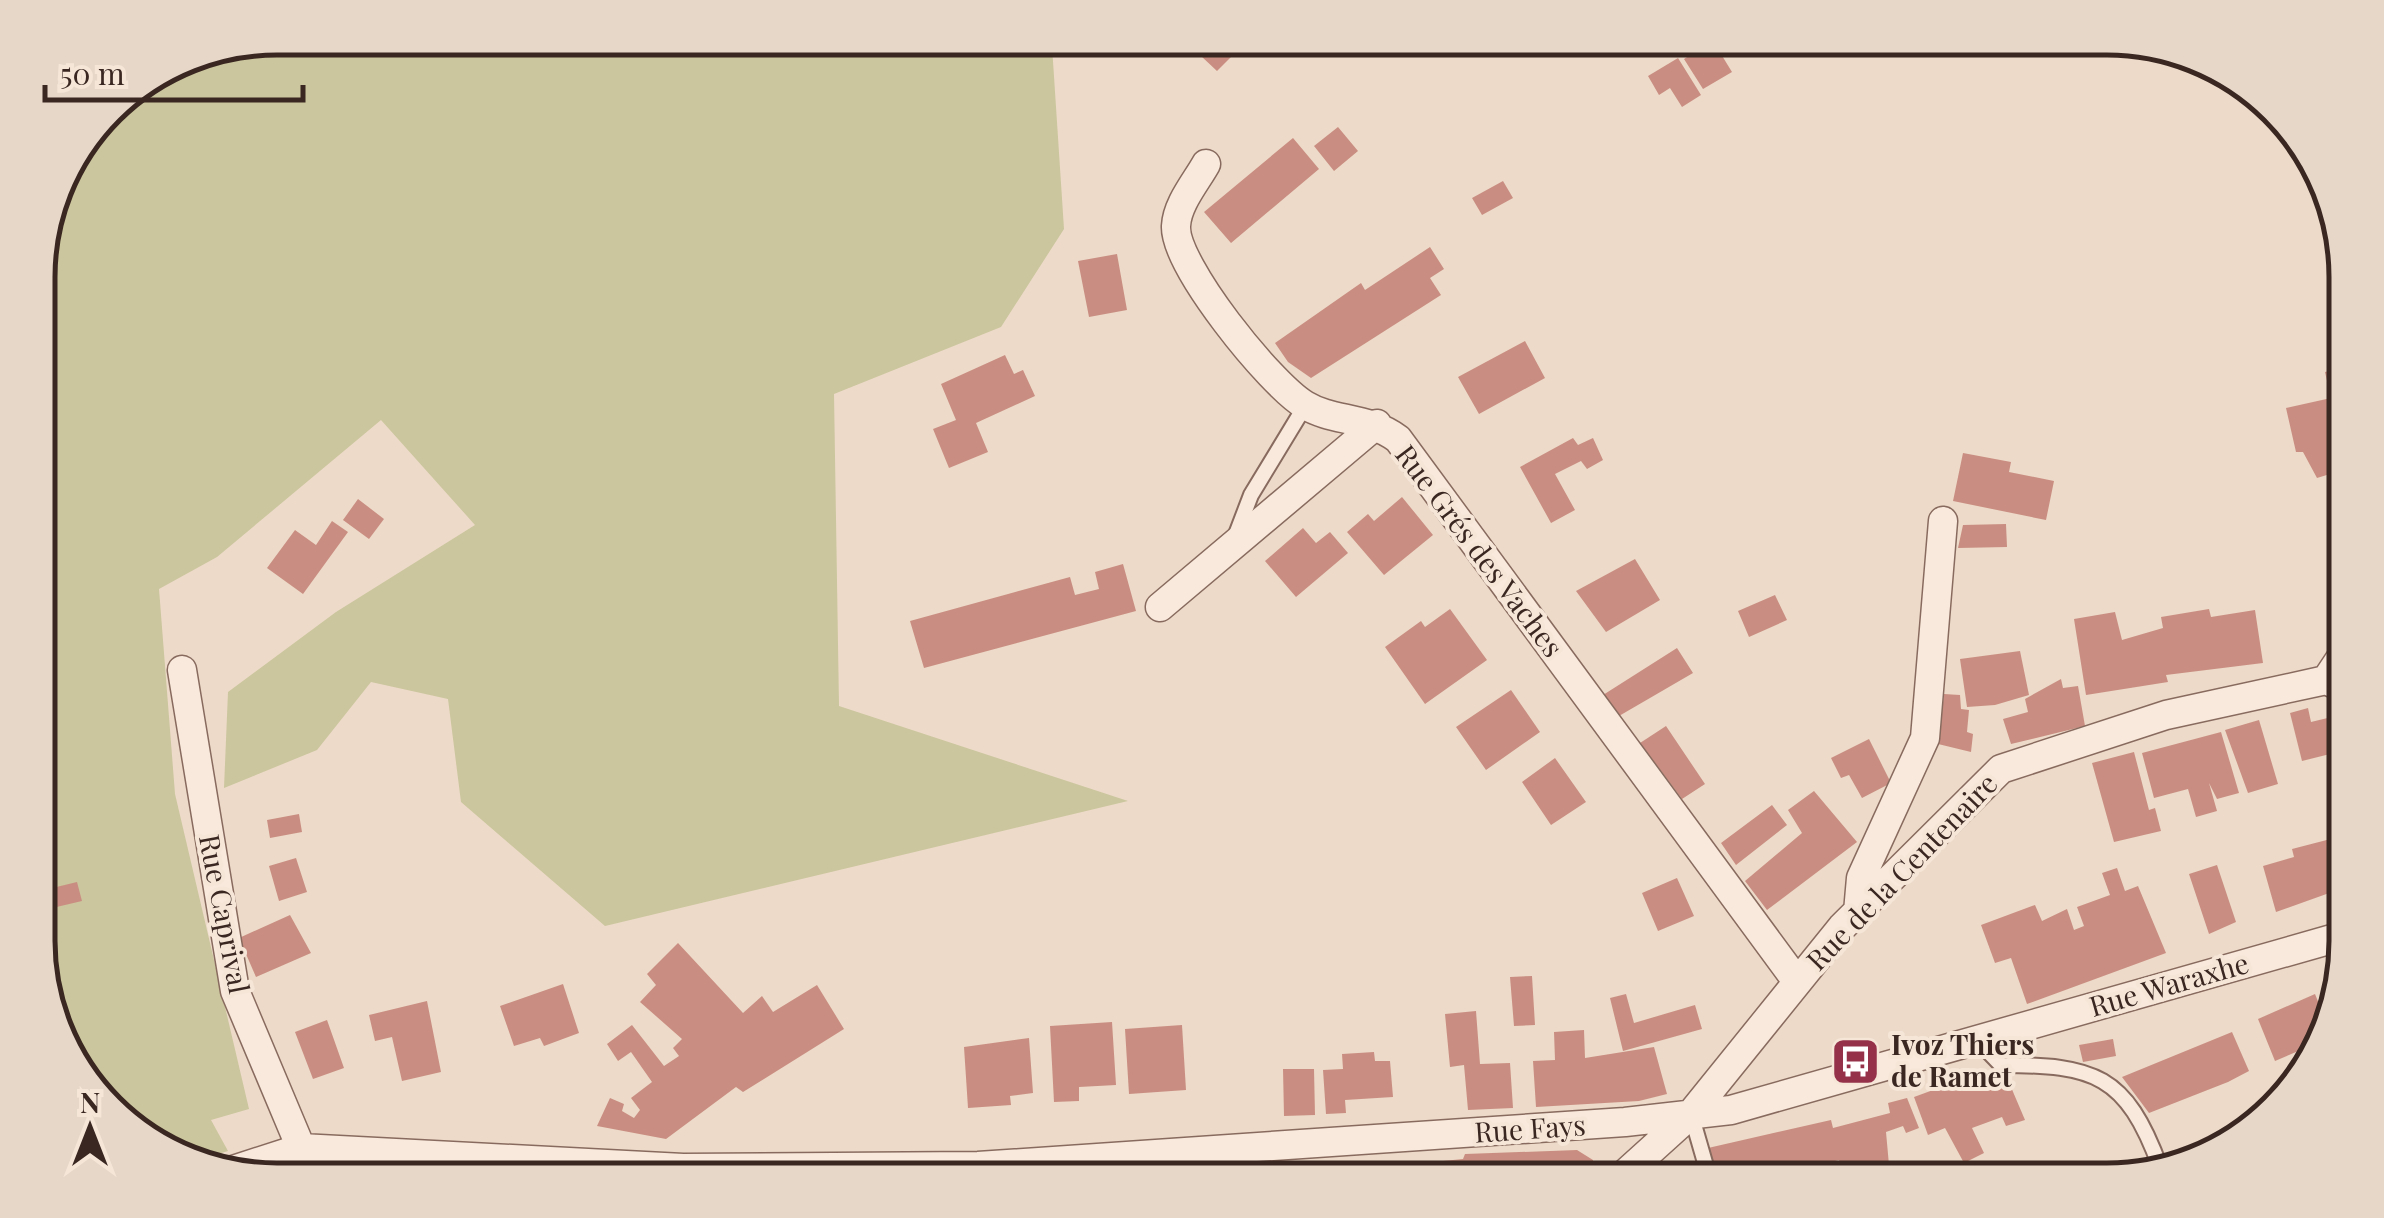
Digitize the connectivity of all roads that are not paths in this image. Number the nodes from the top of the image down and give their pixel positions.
1 (1206, 164) dead end
2 (1305, 406) junction
3 (1376, 424) junction
4 (1943, 521) dead end
5 (1233, 542) junction
6 (1160, 606) dead end
7 (182, 670) dead end
8 (2329, 686) edge
9 (1858, 912) junction
10 (2329, 939) edge
11 (1796, 980) junction
12 (1984, 1037) junction
13 (1691, 1114) junction
14 (301, 1148) junction
15 (2155, 1158) edge
16 (257, 1162) edge
17 (517, 1163) edge
18 (1019, 1163) edge
19 (1637, 1163) edge
20 (1705, 1163) edge

1 - 2 street
2 - 3 street, Rue Grés des Vaches
2 - 5 lane
3 - 5 street
3 - 11 street, Rue Grés des Vaches
4 - 9 street
5 - 6 street
7 - 14 street, Rue Caprival
8 - 9 street, Rue de la Centenaire
9 - 11 street, Rue de la Centenaire
10 - 12 street, Rue Waraxhe
11 - 13 street, Rue de la Centenaire
12 - 13 street, Rue Waraxhe
12 - 15 lane
13 - 18 street, Rue Fays
13 - 19 street, Rue de la Centenaire
13 - 20 lane
14 - 16 street, Rue Fays
14 - 17 street, Rue Fays

